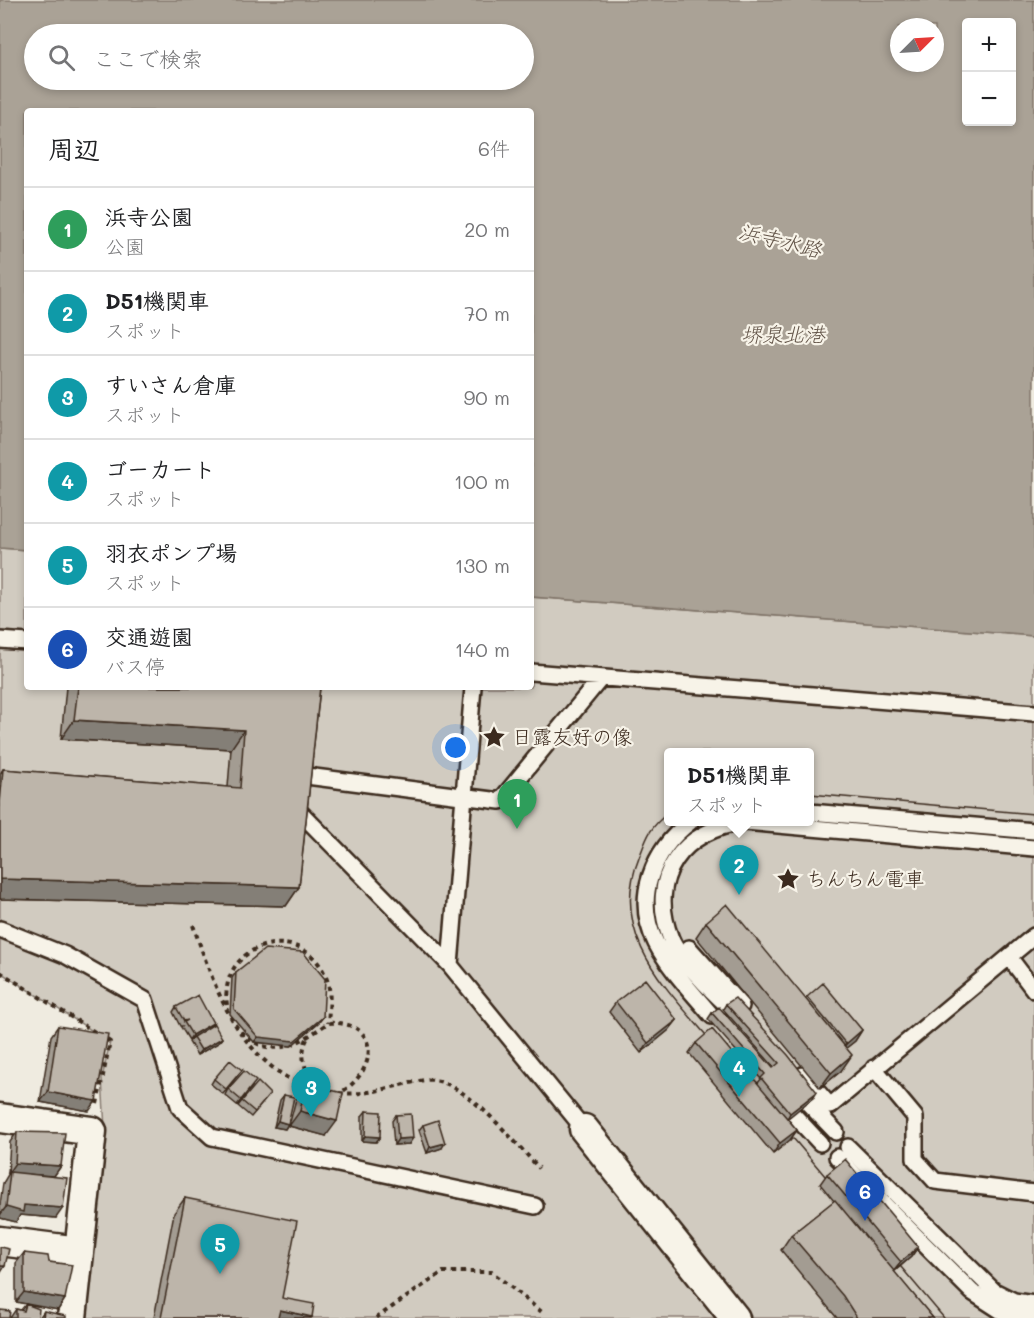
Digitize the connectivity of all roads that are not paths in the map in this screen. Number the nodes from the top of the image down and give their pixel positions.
1 (0, 640) edge
2 (24, 642) edge
3 (534, 672) edge
4 (601, 678) junction
5 (473, 690) edge
6 (1034, 713) edge
7 (299, 775) edge
8 (464, 796) junction
9 (296, 808) edge
10 (814, 812) edge
11 (685, 826) edge
12 (722, 826) edge
13 (805, 826) edge
14 (1034, 831) edge
15 (1034, 848) edge
16 (665, 921) junction
17 (0, 929) edge
18 (1034, 936) edge
19 (1009, 957) junction
20 (450, 965) junction
21 (1034, 990) edge
22 (727, 1005) edge
23 (712, 1016) edge
24 (751, 1018) edge
25 (791, 1062) edge
26 (874, 1068) junction
27 (807, 1102) edge
28 (792, 1113) edge
29 (0, 1118) edge
30 (584, 1129) joint
31 (836, 1132) dead end
32 (820, 1143) dead end
33 (842, 1152) dead end
34 (1034, 1193) edge
35 (535, 1206) dead end
36 (0, 1241) edge
37 (79, 1251) junction
38 (1034, 1305) edge
39 (1010, 1308) junction
40 (725, 1314) edge
41 (72, 1318) edge
42 (1034, 1318) edge

1 - 2 lane
3 - 4 lane
4 - 6 lane
4 - 8 lane
5 - 8 lane
7 - 8 lane
8 - 20 lane
9 - 20 lane
10 - 14 lane
11 - 23 lane
12 - 16 lane
13 - 15 lane
16 - 22 lane
16 - 24 lane
17 - 35 lane
18 - 19 lane
19 - 21 lane
19 - 26 lane
20 - 30 lane
25 - 26 lane
26 - 34 lane
27 - 31 lane
28 - 32 lane
29 - 37 street
30 - 40 street
33 - 39 lane
36 - 37 street
37 - 41 street
38 - 39 lane
39 - 42 lane

